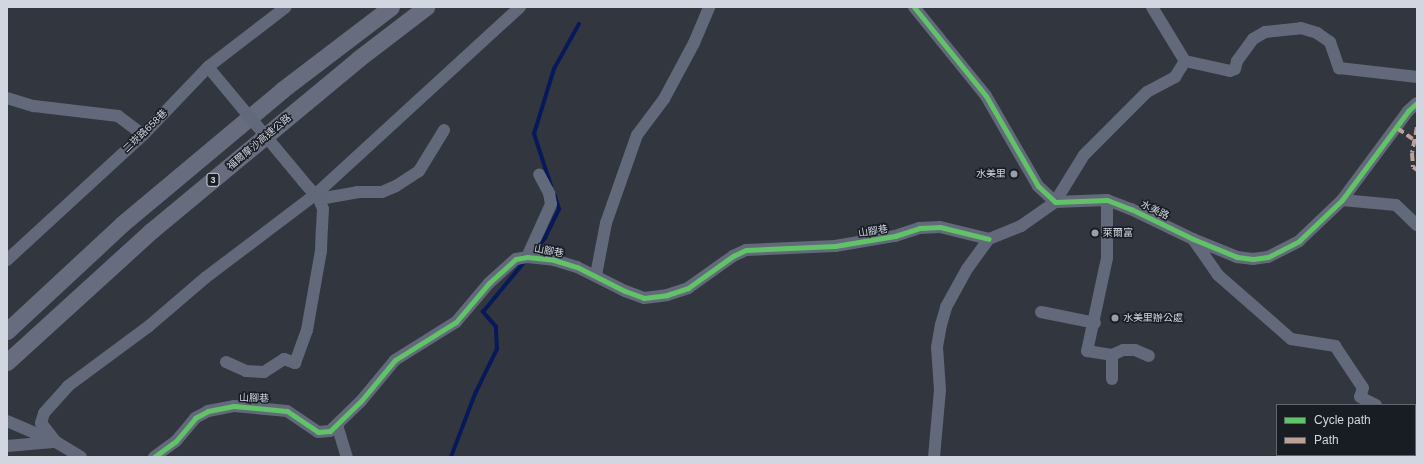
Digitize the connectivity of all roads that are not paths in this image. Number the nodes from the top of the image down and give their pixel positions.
1 (286, 7) edge
2 (391, 7) edge
3 (426, 7) edge
4 (520, 7) edge
5 (709, 7) edge
6 (914, 7) edge
7 (1152, 7) edge
8 (1184, 61) junction
9 (208, 67) junction
10 (1417, 77) edge
11 (7, 98) edge
12 (1417, 103) edge
13 (444, 130) dead end
14 (143, 135) junction
15 (539, 174) dead end
16 (318, 196) junction
17 (1107, 200) junction
18 (1342, 200) junction
19 (1055, 202) junction
20 (1417, 225) edge
21 (989, 238) junction
22 (1193, 239) junction
23 (527, 257) junction
24 (7, 260) edge
25 (596, 275) junction
26 (1041, 312) dead end
27 (1095, 323) junction
28 (7, 331) edge
29 (1112, 355) junction
30 (1149, 356) dead end
31 (7, 362) edge
32 (226, 362) dead end
33 (1112, 379) dead end
34 (1374, 404) edge
35 (7, 421) edge
36 (337, 425) junction
37 (56, 442) junction
38 (7, 446) edge
39 (81, 457) edge
40 (154, 457) edge
41 (347, 457) edge
42 (934, 457) edge

1 - 9 street, 二崁路658巷
2 - 28 highway, 3
3 - 31 highway, 福爾摩沙高速公路 / 3
4 - 16 street
5 - 25 street
6 - 19 street
7 - 8 street
8 - 10 street
8 - 19 street
9 - 14 street, 二崁路658巷
9 - 16 street, bridge
11 - 14 street
12 - 18 street, 水美路
13 - 16 street
14 - 24 street, 二崁路658巷
15 - 23 street
16 - 32 street
16 - 37 street
17 - 19 street, 水美路
17 - 22 street, 水美路
17 - 27 street
18 - 20 street
18 - 22 street, 水美路
19 - 21 street
21 - 25 street, 山腳巷
21 - 42 street
22 - 34 street
23 - 25 street, 山腳巷
23 - 36 street, 山腳巷
26 - 27 street
27 - 29 street
29 - 30 street
29 - 33 street
35 - 37 street
36 - 40 street, 山腳巷
36 - 41 street
37 - 38 street
37 - 39 street

